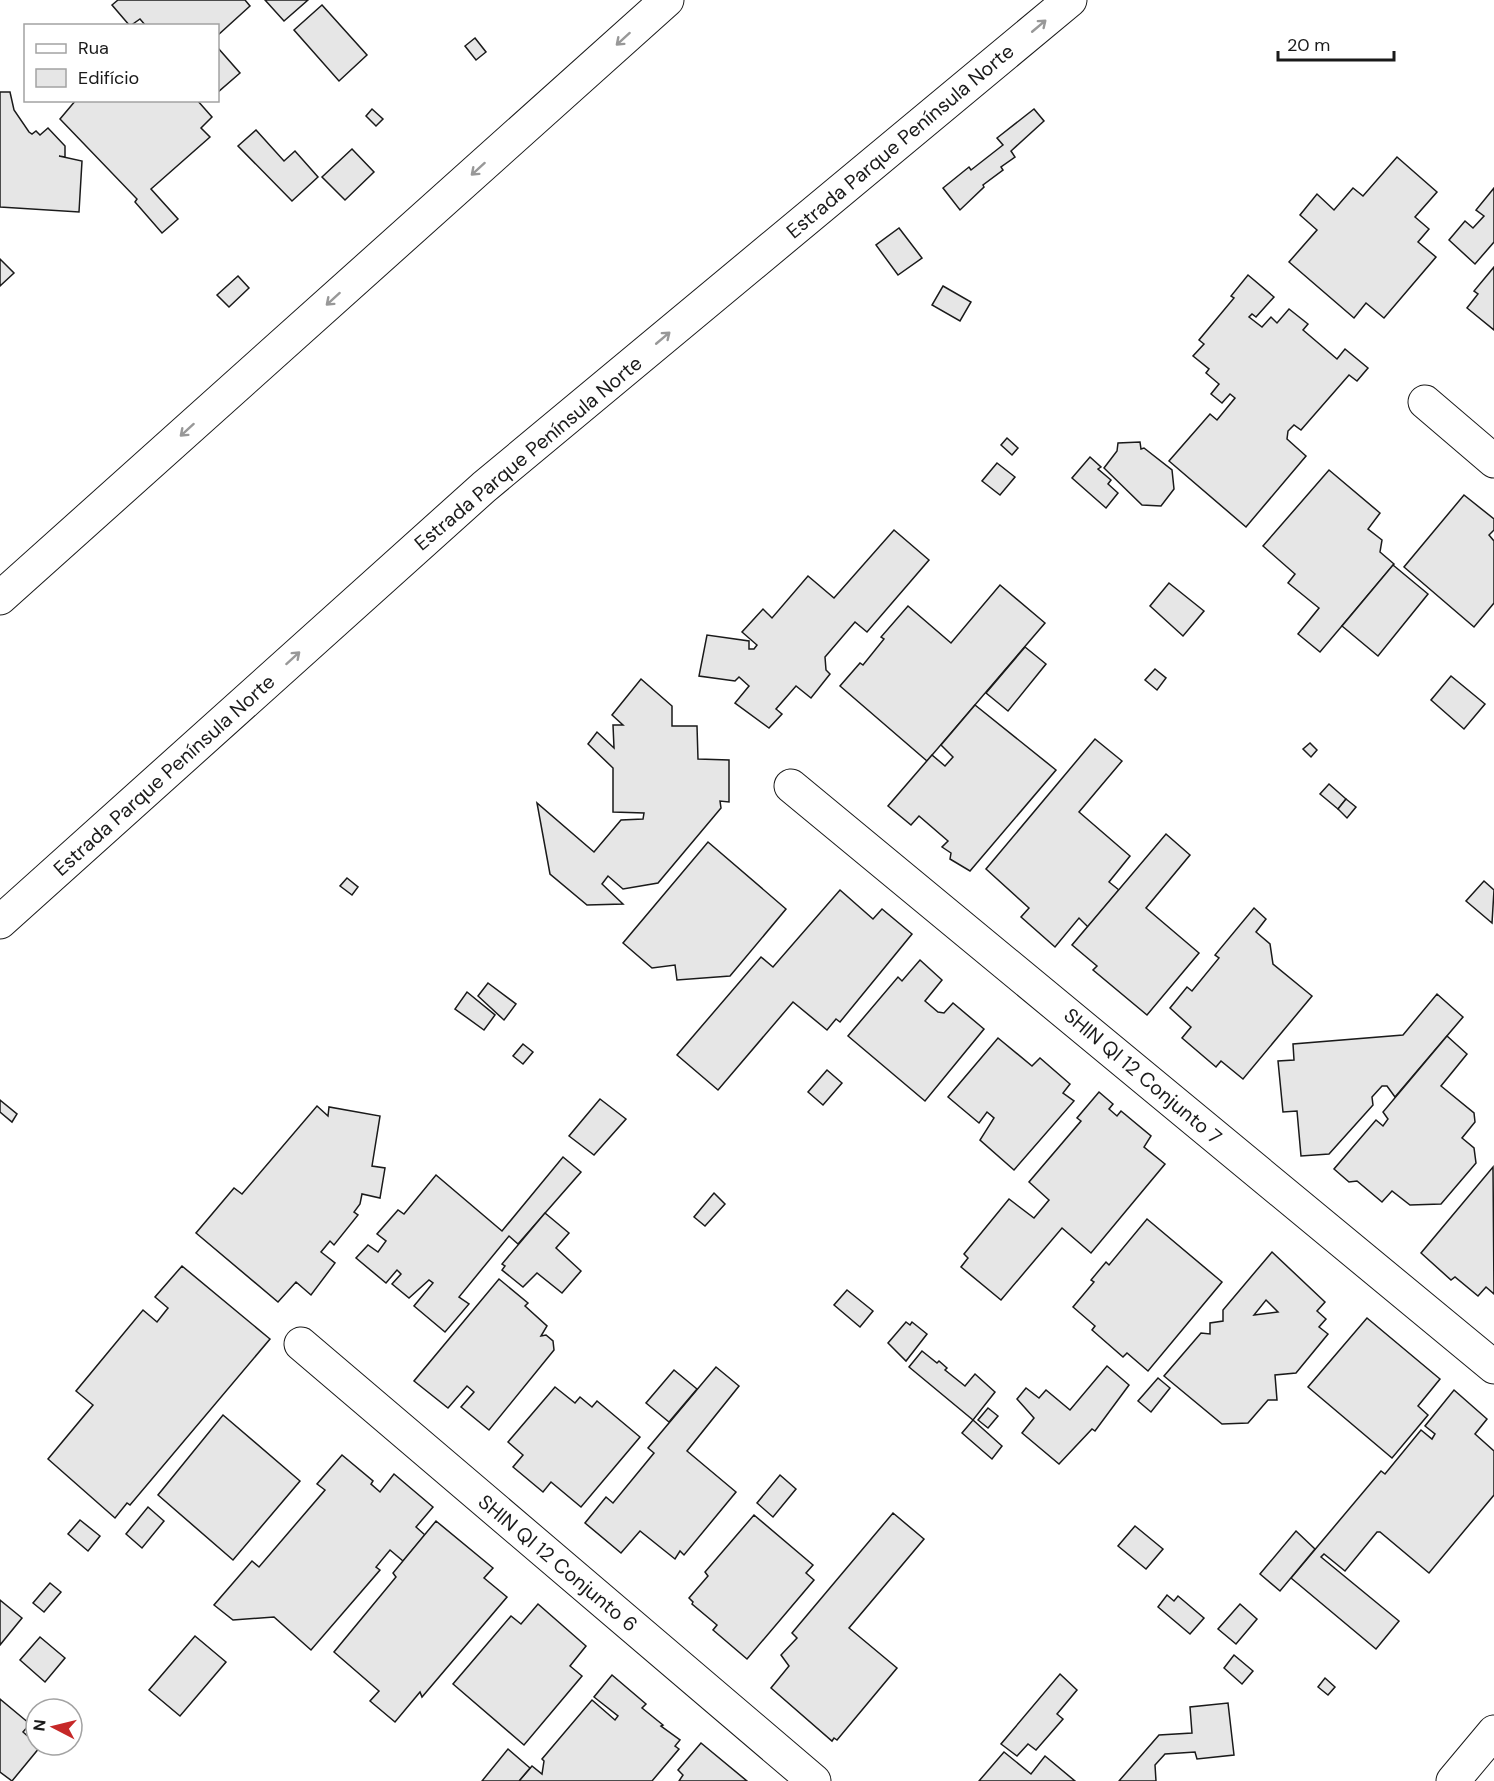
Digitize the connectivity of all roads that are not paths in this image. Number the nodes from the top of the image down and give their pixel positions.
1 (667, 0) edge
2 (1070, 0) edge
3 (1425, 402) dead end
4 (1494, 461) edge
5 (0, 597) edge
6 (791, 786) dead end
7 (0, 922) edge
8 (302, 1344) dead end
9 (1494, 1367) edge
10 (1494, 1732) edge
11 (814, 1781) edge
12 (1453, 1781) edge

1 -> 5 main road
7 -> 2 main road, Estrada Parque Península Norte
3 - 4 main road
6 - 9 main road, SHIN QI 12 Conjunto 7
8 - 11 main road, SHIN QI 12 Conjunto 6
10 - 12 main road

